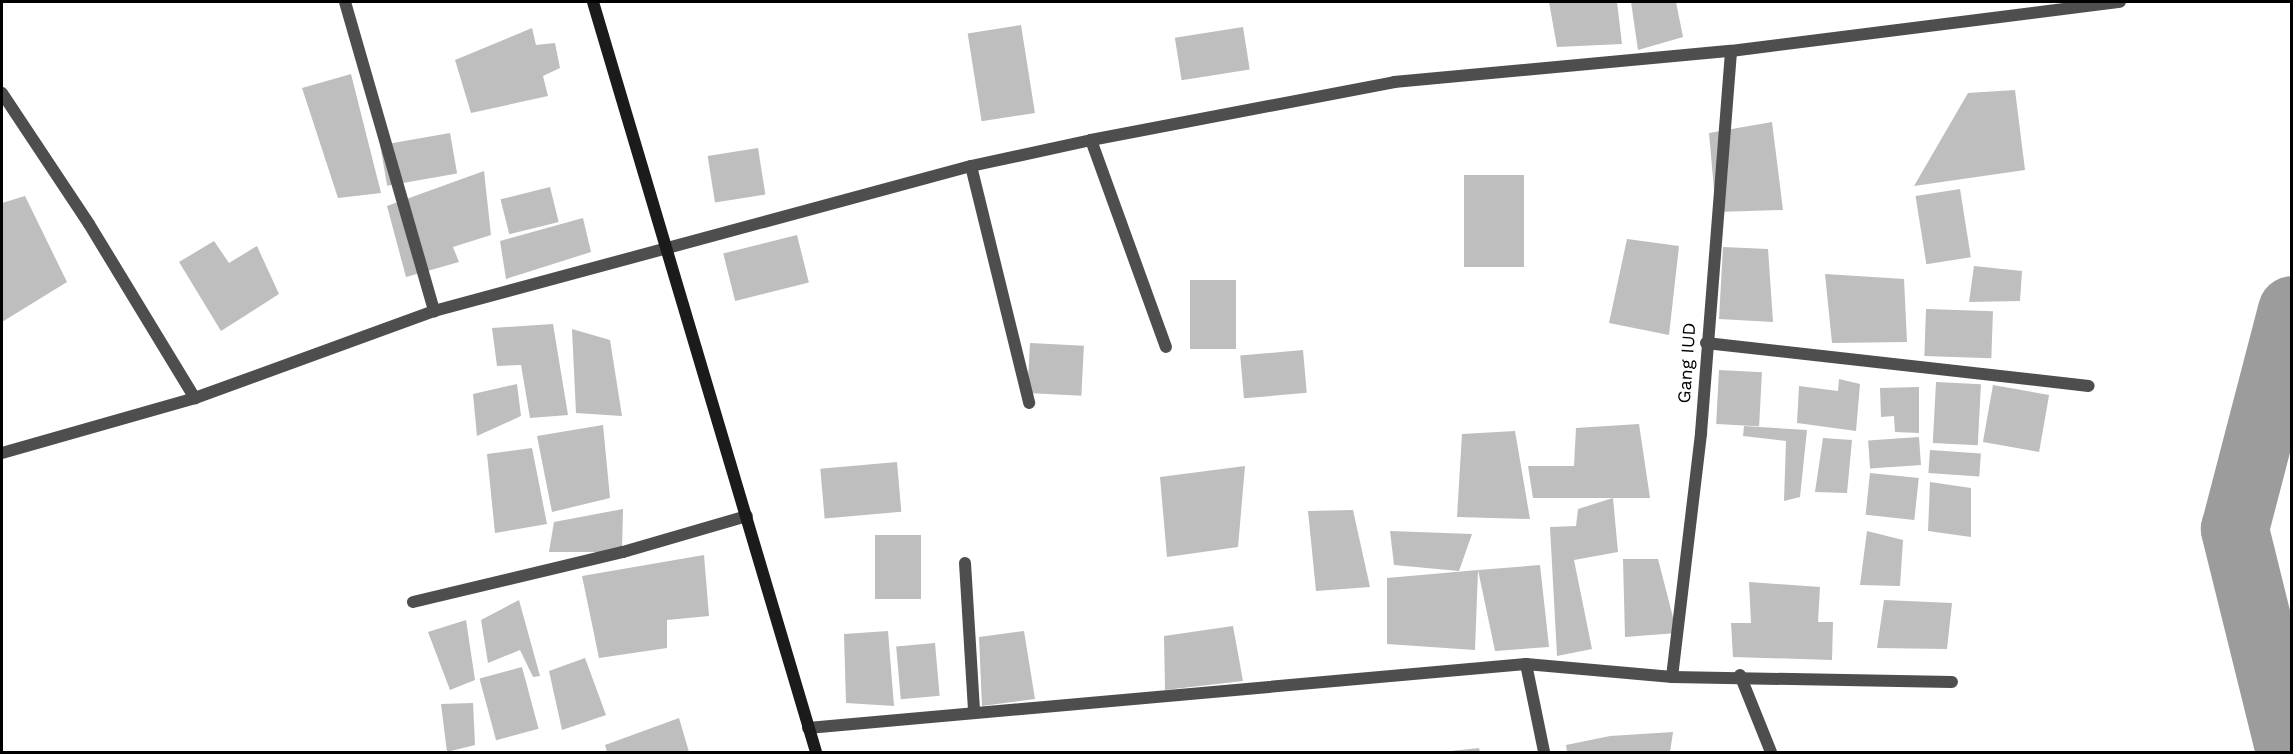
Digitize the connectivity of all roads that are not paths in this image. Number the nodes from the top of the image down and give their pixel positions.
1 (345, 2) edge
2 (593, 2) edge
3 (2120, 2) edge
4 (1731, 51) junction
5 (2, 93) edge
6 (1091, 140) junction
7 (971, 166) junction
8 (664, 251) junction
9 (434, 311) junction
10 (1706, 343) junction
11 (1166, 347) dead end
12 (2089, 386) dead end
13 (195, 398) junction
14 (1029, 403) dead end
15 (2, 453) edge
16 (747, 516) junction
17 (965, 563) dead end
18 (413, 602) dead end
19 (1526, 664) junction
20 (1740, 675) junction
21 (1672, 677) junction
22 (1953, 682) dead end
23 (974, 712) junction
24 (808, 728) junction
25 (816, 753) edge
26 (1544, 753) edge
27 (1772, 753) edge

1 - 9 street
2 - 8 main road
3 - 4 street
4 - 6 street
4 - 10 street, Gang IUD
5 - 13 street
6 - 7 street
6 - 11 street
7 - 8 street
7 - 14 street
8 - 9 street
8 - 16 main road
9 - 13 street
10 - 12 street
10 - 21 street, Gang IUD
13 - 15 street
16 - 18 street
16 - 24 main road
17 - 23 street
19 - 21 street
19 - 23 street
19 - 26 street
20 - 21 street
20 - 22 street
20 - 27 street
23 - 24 street
24 - 25 main road

